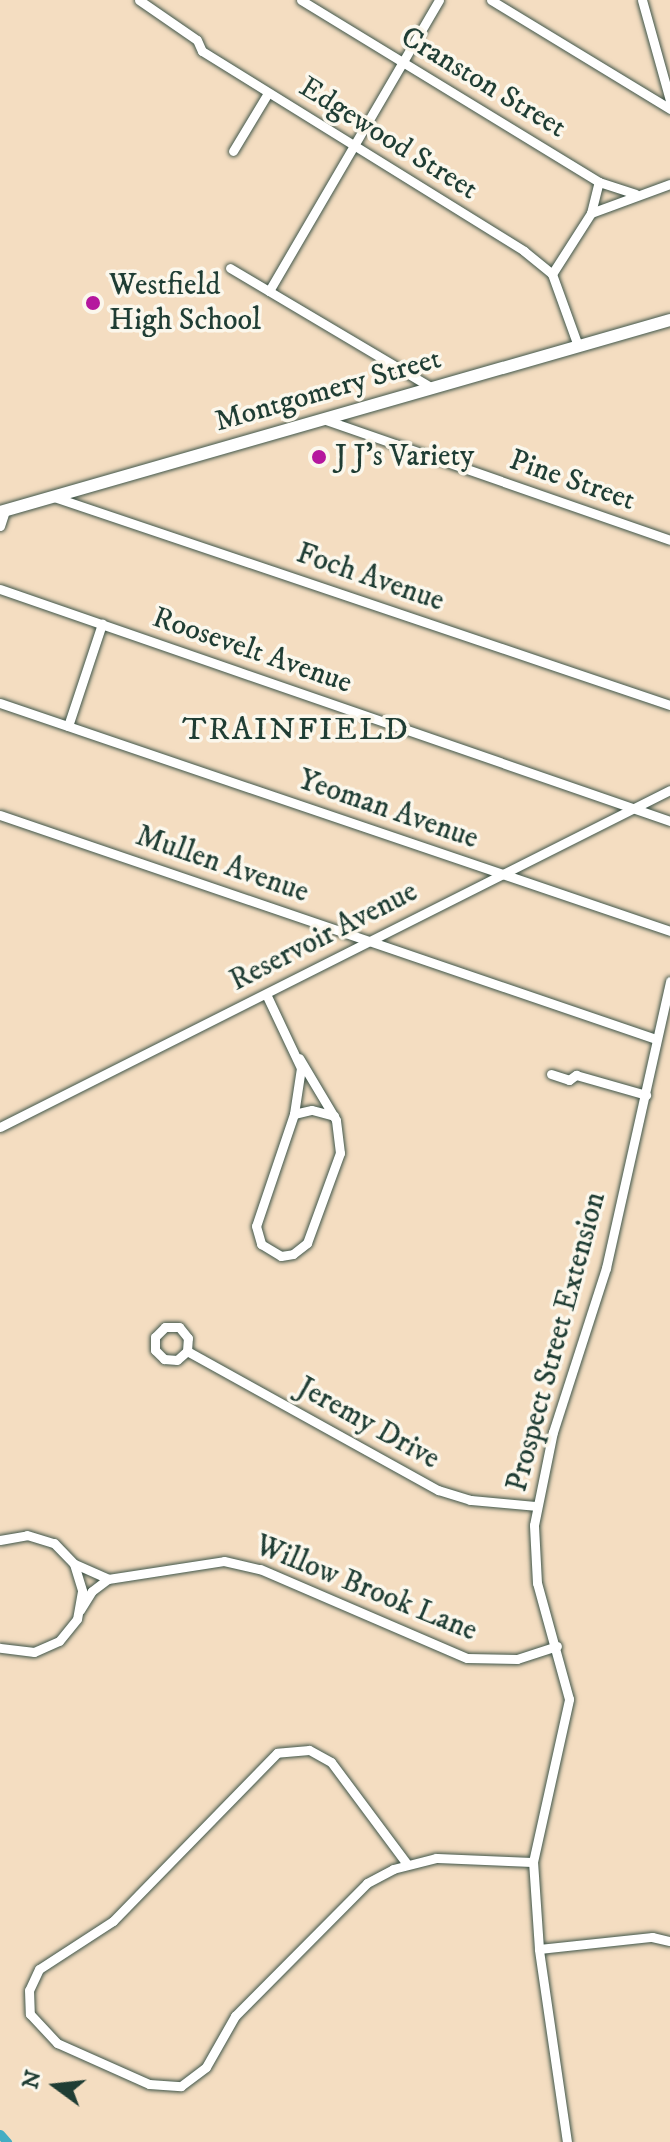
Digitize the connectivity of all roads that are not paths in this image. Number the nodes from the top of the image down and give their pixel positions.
1 (139, 0) edge
2 (301, 0) edge
3 (439, 0) edge
4 (491, 0) edge
5 (642, 0) edge
6 (403, 62) junction
7 (668, 84) edge
8 (268, 93) junction
9 (670, 100) edge
10 (670, 109) edge
11 (353, 147) junction
12 (233, 151) dead end
13 (599, 182) junction
14 (670, 184) edge
15 (635, 194) junction
16 (591, 213) junction
17 (230, 268) dead end
18 (552, 274) junction
19 (269, 291) junction
20 (670, 320) edge
21 (578, 346) junction
22 (432, 388) junction
23 (323, 419) junction
24 (54, 497) junction
25 (3, 511) edge
26 (0, 526) edge
27 (670, 540) edge
28 (0, 589) edge
29 (102, 624) junction
30 (0, 703) edge
31 (670, 705) edge
32 (68, 726) junction
33 (670, 790) edge
34 (635, 808) junction
35 (0, 815) edge
36 (670, 821) edge
37 (500, 873) junction
38 (670, 931) edge
39 (368, 941) junction
40 (670, 981) edge
41 (266, 994) junction
42 (656, 1039) junction
43 (299, 1058) junction
44 (551, 1074) dead end
45 (646, 1095) junction
46 (294, 1114) junction
47 (334, 1116) junction
48 (0, 1127) edge
49 (187, 1351) dead end
50 (536, 1506) junction
51 (0, 1540) edge
52 (74, 1564) junction
53 (108, 1579) junction
54 (80, 1610) junction
55 (557, 1646) junction
56 (0, 1648) edge
57 (533, 1862) junction
58 (407, 1864) junction
59 (670, 1941) edge
60 (539, 1949) junction
61 (567, 2142) edge

1 - 8 street, Edgewood Street
2 - 6 street, Cranston Street
3 - 6 street
4 - 10 street
5 - 7 street
6 - 11 street
6 - 13 street, Cranston Street
7 - 9 street
8 - 11 street, Edgewood Street
8 - 12 street
11 - 18 street, Edgewood Street
11 - 19 street
13 - 15 street, Cranston Street
13 - 16 street
14 - 15 street
15 - 16 street
16 - 18 street
17 - 19 street
18 - 21 street
19 - 22 street
20 - 21 main road, Montgomery Street
21 - 22 main road, Montgomery Street
22 - 23 main road, Montgomery Street
23 - 24 main road, Montgomery Street
23 - 27 street, Pine Street
24 - 25 main road, Montgomery Street
24 - 31 street, Foch Avenue
25 - 26 street
28 - 29 street, Roosevelt Avenue
29 - 32 street
29 - 34 street, Roosevelt Avenue
30 - 32 street, Yeoman Avenue
32 - 37 street, Yeoman Avenue
33 - 34 street, Reservoir Avenue
34 - 36 street, Roosevelt Avenue
34 - 37 street, Reservoir Avenue
35 - 39 street, Mullen Avenue
37 - 38 street, Yeoman Avenue
37 - 39 street, Reservoir Avenue
39 - 41 street, Reservoir Avenue
39 - 42 street, Mullen Avenue
40 - 42 street, Prospect Street Extension
41 - 43 street
41 - 48 street, Reservoir Avenue
42 - 45 street, Prospect Street Extension
43 - 46 street
43 - 47 street
44 - 45 street
45 - 50 street, Prospect Street Extension
46 - 47 street
46 - 47 street
49 - 50 street, Jeremy Drive
50 - 55 street, Prospect Street Extension
51 - 52 street
52 - 53 street
52 - 54 street
53 - 54 street
53 - 55 street, Willow Brook Lane
54 - 56 street
55 - 57 street, Prospect Street Extension
57 - 58 street
57 - 60 street, Prospect Street Extension
58 - 58 street
59 - 60 street
60 - 61 street, Prospect Street Extension

